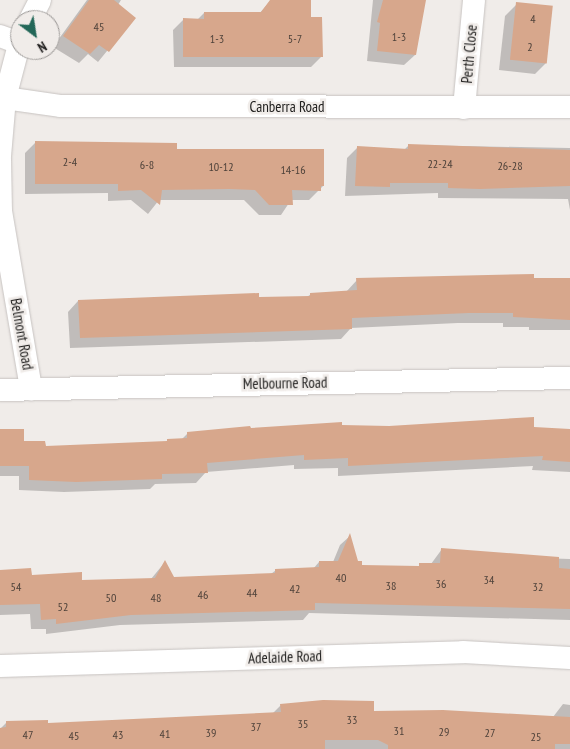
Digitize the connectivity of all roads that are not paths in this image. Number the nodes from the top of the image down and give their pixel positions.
1 (474, 0) edge
2 (10, 60) edge
3 (5, 98) junction
4 (570, 107) edge
5 (464, 108) junction
6 (0, 156) edge
7 (0, 160) edge
8 (570, 378) edge
9 (31, 389) junction
10 (0, 390) edge
11 (570, 658) edge
12 (0, 666) edge

1 - 5 street, Perth Close
2 - 3 street
3 - 5 street, Canberra Road
3 - 6 street
4 - 5 street, Canberra Road
7 - 9 street, Belmont Road
8 - 9 street, Melbourne Road
9 - 10 street, Melbourne Road
11 - 12 street, Adelaide Road

